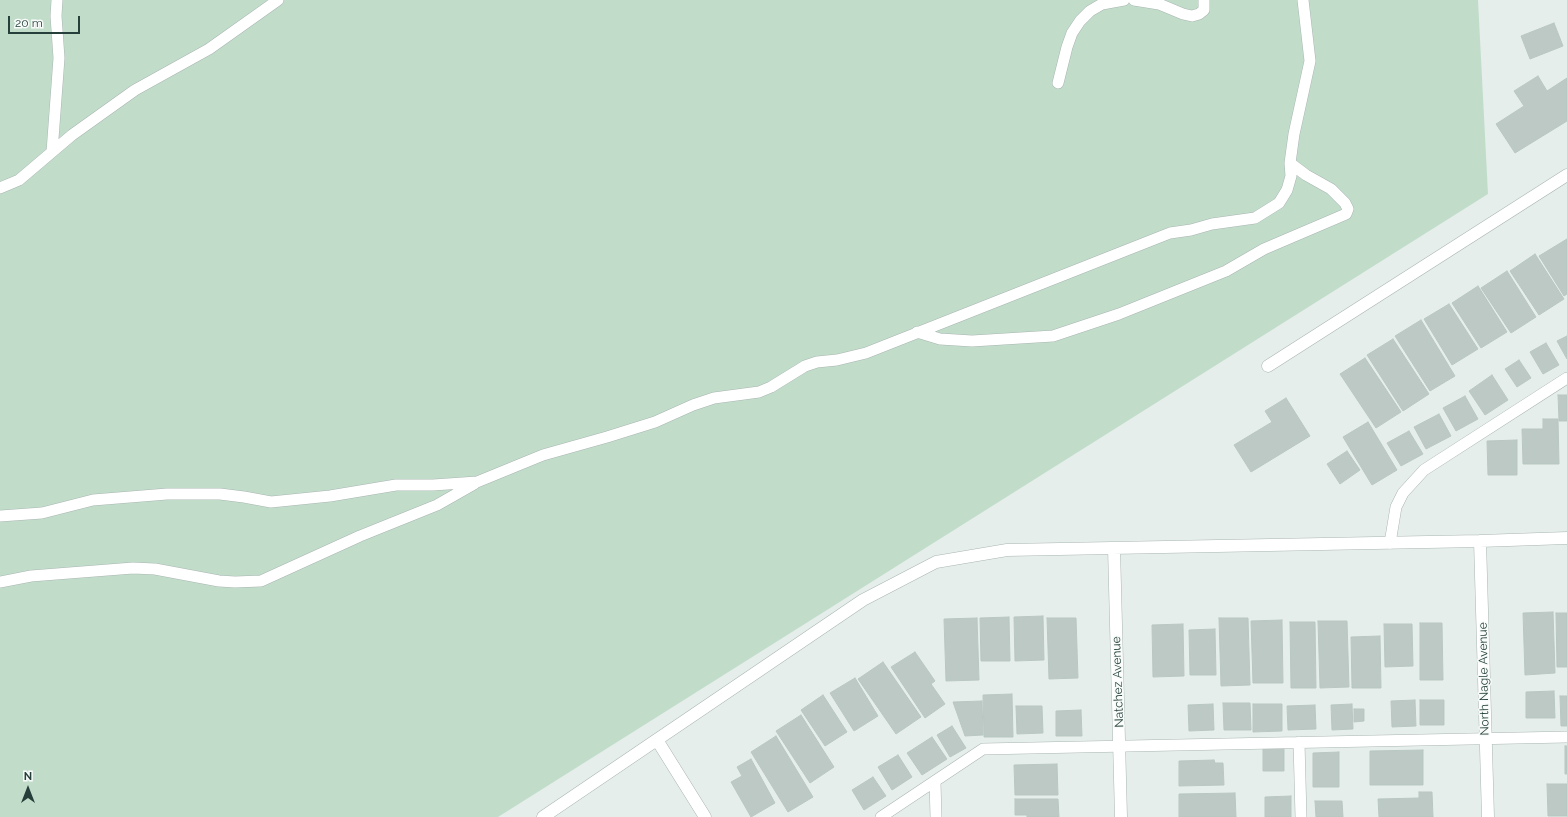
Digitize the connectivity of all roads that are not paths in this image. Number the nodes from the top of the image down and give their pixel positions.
1 (57, 0) edge
2 (278, 0) edge
3 (1124, 0) edge
4 (1134, 0) edge
5 (1204, 0) edge
6 (1303, 0) edge
7 (1058, 84) dead end
8 (52, 152) junction
9 (1290, 163) junction
10 (1567, 175) edge
11 (0, 188) edge
12 (918, 332) junction
13 (1268, 366) dead end
14 (1567, 378) edge
15 (477, 482) junction
16 (0, 516) edge
17 (1567, 538) edge
18 (1480, 541) junction
19 (1390, 543) junction
20 (1114, 548) junction
21 (0, 582) edge
22 (1567, 737) edge
23 (1485, 739) junction
24 (657, 740) junction
25 (1299, 742) junction
26 (1119, 746) junction
27 (935, 782) junction
28 (543, 817) edge
29 (705, 817) edge
30 (880, 817) edge
31 (936, 817) edge
32 (1121, 817) edge
33 (1301, 817) edge
34 (1488, 817) edge

1 - 8 lane
2 - 8 lane
3 - 7 lane
4 - 5 lane
6 - 9 lane
8 - 11 lane
9 - 12 lane
9 - 12 lane
10 - 13 street
12 - 15 lane
14 - 19 lane
15 - 16 lane
15 - 21 lane
17 - 18 street
18 - 19 street
18 - 23 street, North Nagle Avenue
19 - 20 street
20 - 24 street
20 - 26 street, Natchez Avenue
22 - 23 lane
23 - 25 lane
23 - 34 street, North Nagle Avenue
24 - 28 street
24 - 29 street
25 - 26 lane
25 - 33 lane
26 - 27 lane
26 - 32 street, Natchez Avenue
27 - 30 lane
27 - 31 lane

